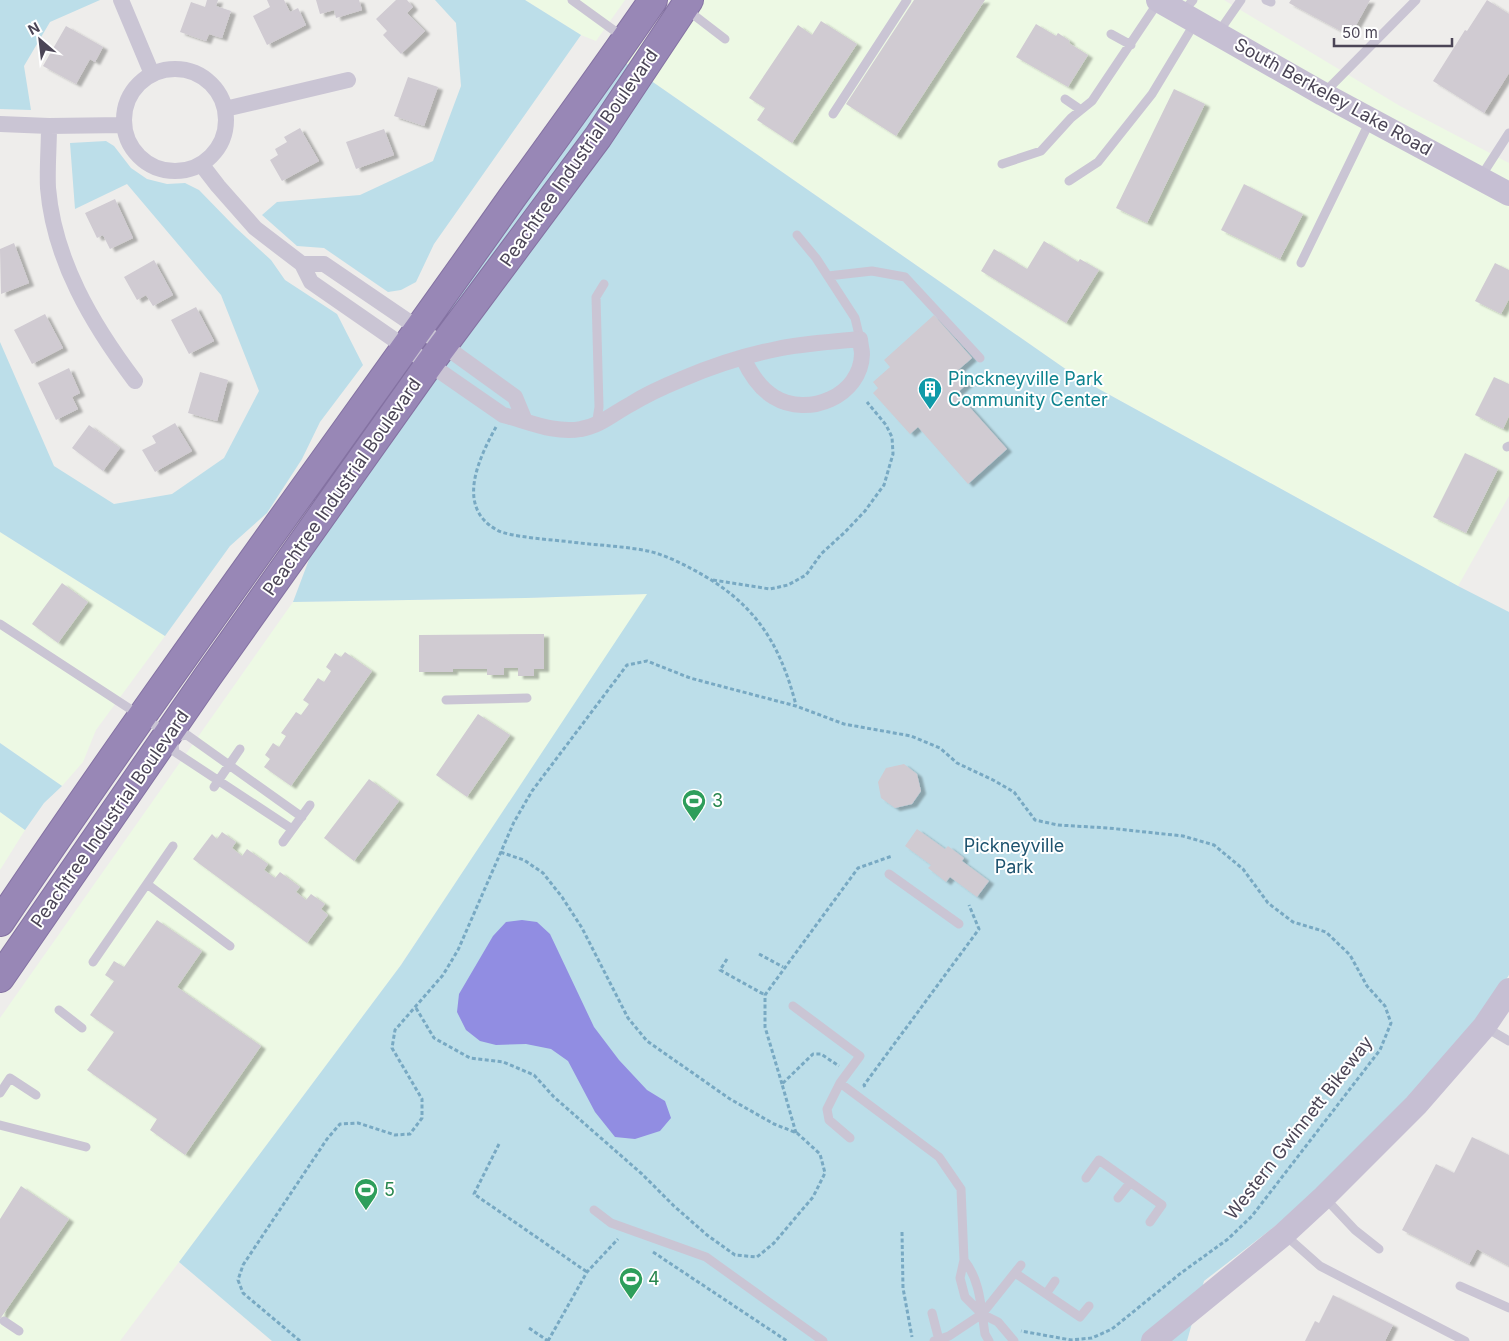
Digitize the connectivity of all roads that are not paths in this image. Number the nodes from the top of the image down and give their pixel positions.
1 (121, 0) edge
2 (572, 0) edge
3 (653, 0) edge
4 (907, 0) edge
5 (1159, 0) edge
6 (1241, 0) edge
7 (1416, 0) edge
8 (687, 4) edge
9 (1190, 11) edge
10 (1218, 33) junction
11 (1111, 34) dead end
12 (626, 38) junction
13 (725, 39) dead end
14 (1131, 45) junction
15 (152, 74) junction
16 (348, 80) dead end
17 (1324, 94) junction
18 (1065, 99) dead end
19 (225, 109) junction
20 (1081, 110) junction
21 (833, 114) dead end
22 (1371, 119) junction
23 (0, 124) edge
24 (124, 125) junction
25 (49, 126) junction
26 (1509, 133) edge
27 (201, 164) junction
28 (1002, 164) dead end
29 (1480, 178) junction
30 (1069, 181) dead end
31 (1509, 194) edge
32 (797, 235) dead end
33 (1301, 263) dead end
34 (302, 264) junction
35 (828, 276) junction
36 (604, 284) dead end
37 (413, 338) junction
38 (860, 339) junction
39 (437, 354) junction
40 (743, 358) junction
41 (980, 358) dead end
42 (135, 381) dead end
43 (525, 421) junction
44 (596, 426) junction
45 (0, 624) edge
46 (526, 698) dead end
47 (446, 700) dead end
48 (142, 717) junction
49 (170, 735) junction
50 (240, 749) dead end
51 (228, 766) junction
52 (216, 783) junction
53 (310, 805) dead end
54 (302, 817) junction
55 (292, 829) junction
56 (284, 842) dead end
57 (173, 846) dead end
58 (889, 874) dead end
59 (147, 884) junction
60 (0, 922) edge
61 (958, 924) dead end
62 (230, 946) dead end
63 (93, 962) dead end
64 (0, 978) edge
65 (1509, 990) edge
66 (793, 1006) dead end
67 (59, 1010) dead end
68 (1484, 1027) junction
69 (82, 1028) dead end
70 (1509, 1041) edge
71 (840, 1083) junction
72 (0, 1093) edge
73 (36, 1095) dead end
74 (0, 1125) edge
75 (850, 1138) dead end
76 (86, 1147) dead end
77 (1086, 1178) dead end
78 (1130, 1183) junction
79 (1324, 1197) junction
80 (1118, 1198) dead end
81 (594, 1210) dead end
82 (1150, 1222) dead end
83 (1284, 1234) junction
84 (1379, 1249) dead end
85 (964, 1260) junction
86 (1021, 1264) dead end
87 (1015, 1272) junction
88 (1055, 1281) dead end
89 (1460, 1286) dead end
90 (1046, 1294) junction
91 (1089, 1306) dead end
92 (1509, 1308) edge
93 (932, 1312) dead end
94 (982, 1314) junction
95 (4, 1321) dead end
96 (19, 1331) dead end
97 (936, 1340) edge
98 (1156, 1340) edge
99 (822, 1341) edge
100 (989, 1341) edge
101 (1014, 1341) edge
102 (1465, 1341) edge

1 - 15 street
2 - 12 lane
3 - 12 highway, Peachtree Industrial Boulevard
4 - 21 lane
5 - 9 street, South Berkeley Lake Road
5 - 14 lane
6 - 10 lane
7 - 17 lane
8 - 13 lane
8 - 39 highway, Peachtree Industrial Boulevard
9 - 10 street, South Berkeley Lake Road
9 - 30 lane
10 - 17 street, South Berkeley Lake Road
11 - 14 lane
12 - 37 highway, Peachtree Industrial Boulevard
14 - 20 lane
15 - 19 street
15 - 24 street
16 - 19 street
17 - 22 street, South Berkeley Lake Road
18 - 20 lane
19 - 27 street
20 - 28 lane
22 - 29 street, South Berkeley Lake Road
22 - 33 lane
23 - 25 street
24 - 25 street
24 - 27 street
25 - 42 street
26 - 29 lane
27 - 34 street
29 - 31 street, South Berkeley Lake Road
32 - 35 lane
34 - 37 street
34 - 37 street
35 - 38 lane
35 - 41 lane
36 - 44 lane
37 - 39 street
37 - 39 street
37 - 48 highway, Peachtree Industrial Boulevard
38 - 40 street
38 - 40 street
39 - 43 street
39 - 43 street
39 - 49 highway, Peachtree Industrial Boulevard
40 - 44 street
43 - 44 street
45 - 48 lane
46 - 47 lane
48 - 49 lane
48 - 60 highway, Peachtree Industrial Boulevard
49 - 51 lane
49 - 52 lane
49 - 64 highway, Peachtree Industrial Boulevard
50 - 51 lane
51 - 52 lane
51 - 54 lane
52 - 55 lane
53 - 54 lane
54 - 55 lane
55 - 56 lane
57 - 59 lane
58 - 61 lane
59 - 62 lane
59 - 63 lane
65 - 68 street
66 - 71 lane
67 - 69 lane
68 - 70 lane
68 - 79 street
71 - 75 lane
71 - 85 lane
72 - 73 lane
74 - 76 lane
77 - 78 lane
78 - 80 lane
78 - 82 lane
79 - 83 street
79 - 84 lane
81 - 99 lane
83 - 98 street
83 - 102 lane
85 - 94 lane
85 - 94 lane
86 - 87 lane
87 - 90 lane
87 - 94 lane
88 - 90 lane
89 - 92 lane
90 - 91 lane
93 - 97 lane
94 - 97 lane
94 - 100 lane
94 - 101 lane
95 - 96 lane

